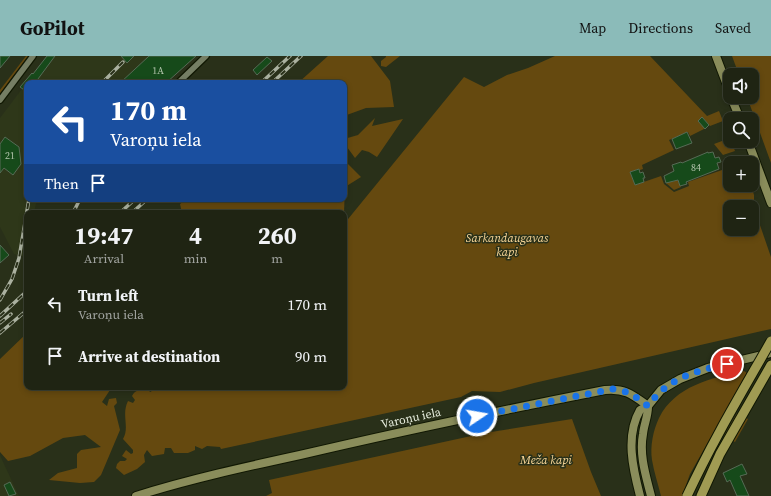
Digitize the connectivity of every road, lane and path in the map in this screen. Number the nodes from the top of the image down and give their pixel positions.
1 (33, 56) edge
2 (206, 56) edge
3 (716, 56) edge
4 (723, 74) edge
5 (181, 80) edge
6 (0, 100) edge
7 (751, 148) edge
8 (771, 203) edge
9 (771, 341) edge
10 (771, 353) edge
11 (771, 365) edge
12 (648, 406) junction
13 (136, 496) edge
14 (640, 496) edge
15 (651, 496) edge
16 (688, 496) edge
17 (701, 496) edge

1 - 6 street
2 - 5 street
3 - 4 street
7 - 8 street
9 - 16 main road, bridge
10 - 12 street
11 - 17 main road
12 - 13 street, Varoņu iela
12 - 14 street
12 - 15 street

